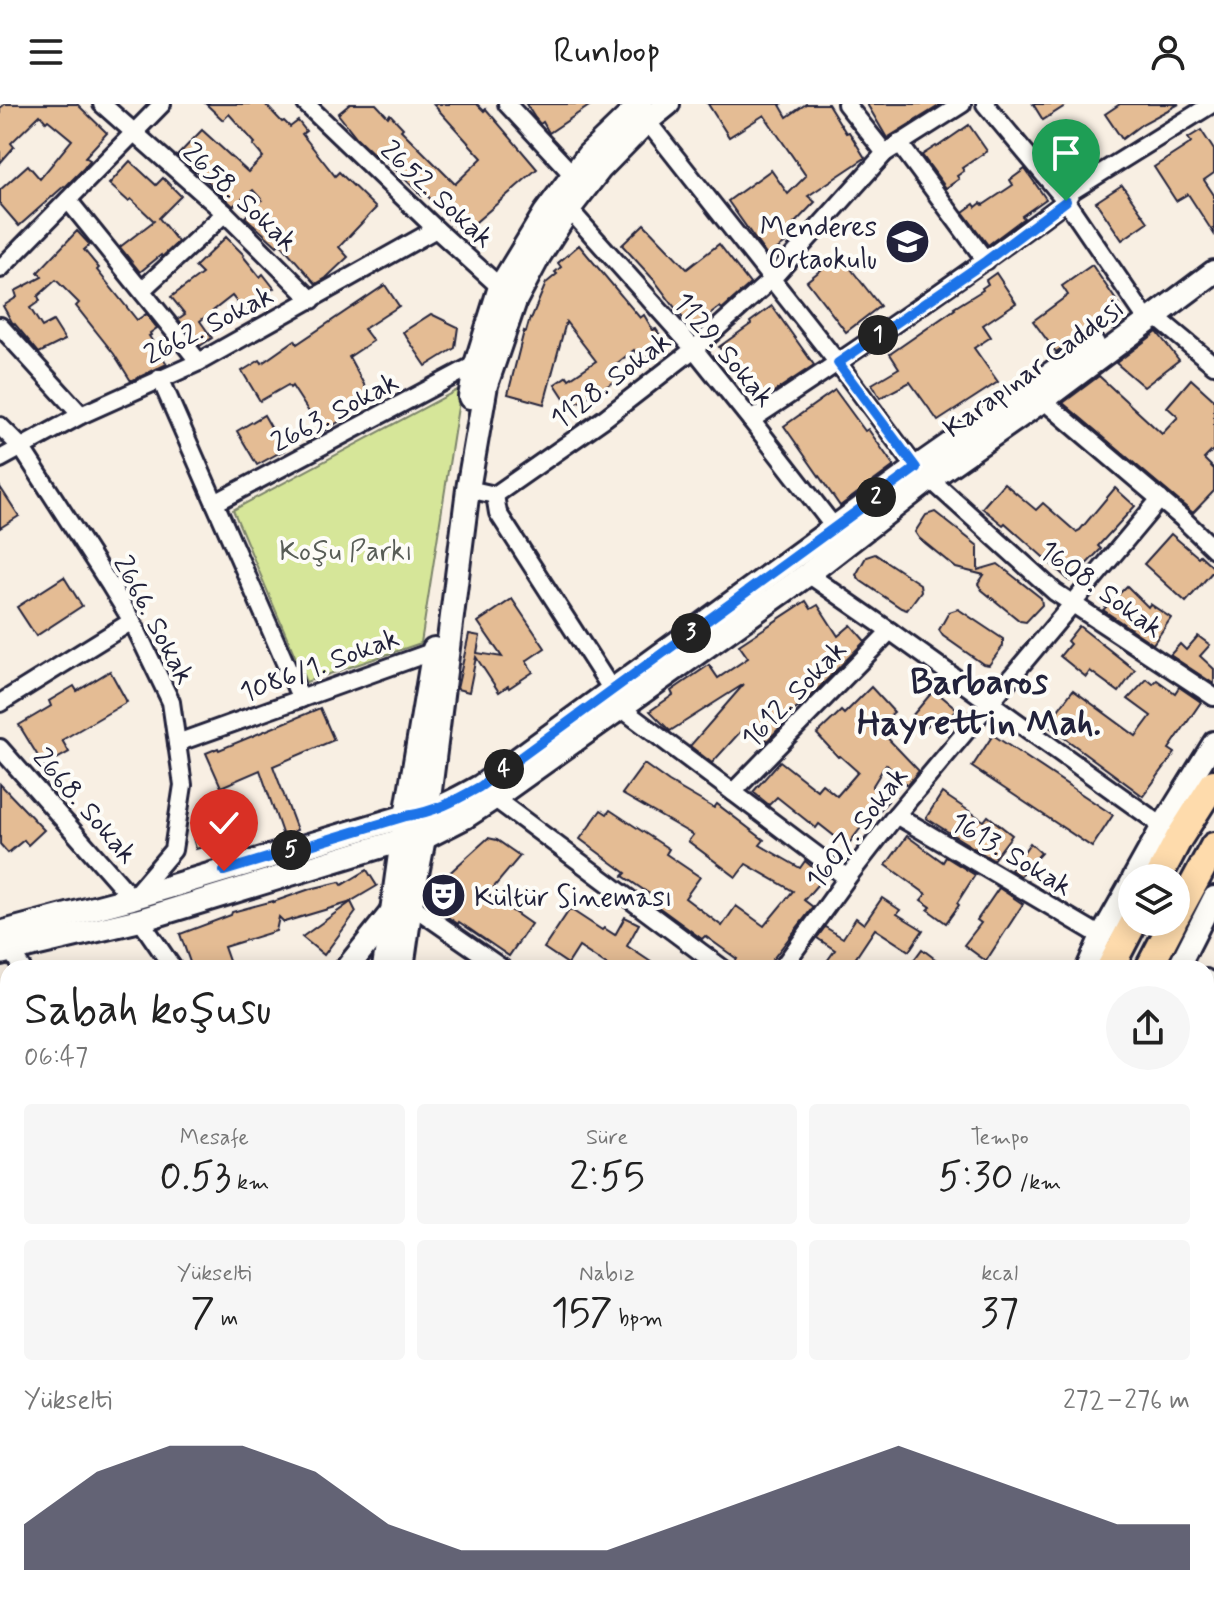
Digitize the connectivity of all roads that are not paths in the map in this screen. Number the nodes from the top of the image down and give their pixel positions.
1 (102, 104) edge
2 (162, 104) edge
3 (507, 104) edge
4 (668, 104) edge
5 (846, 104) edge
6 (962, 104) edge
7 (985, 104) edge
8 (1212, 104) edge
9 (312, 106) edge
10 (1194, 108) edge
11 (644, 112) edge
12 (134, 132) junction
13 (892, 148) junction
14 (573, 175) junction
15 (68, 200) junction
16 (1066, 201) junction
17 (569, 209) junction
18 (225, 213) junction
19 (436, 229) junction
20 (1214, 258) edge
21 (986, 261) junction
22 (0, 269) edge
23 (1214, 272) edge
24 (772, 279) junction
25 (500, 287) junction
26 (142, 290) junction
27 (312, 300) junction
28 (1148, 313) junction
29 (0, 326) edge
30 (694, 349) junction
31 (199, 362) junction
32 (838, 363) junction
33 (476, 364) junction
34 (1214, 365) edge
35 (160, 378) junction
36 (1043, 400) junction
37 (81, 415) junction
38 (751, 420) junction
39 (0, 426) edge
40 (21, 447) junction
41 (0, 459) edge
42 (923, 473) junction
43 (468, 489) junction
44 (495, 495) junction
45 (1160, 499) junction
46 (215, 503) junction
47 (834, 527) junction
48 (1214, 549) edge
49 (808, 574) junction
50 (1072, 605) junction
51 (132, 621) junction
52 (890, 631) junction
53 (434, 651) junction
54 (1214, 697) edge
55 (301, 699) junction
56 (617, 699) junction
57 (0, 703) edge
58 (991, 703) junction
59 (1214, 742) edge
60 (177, 743) junction
61 (0, 748) edge
62 (1214, 783) edge
63 (733, 792) junction
64 (494, 798) junction
65 (416, 814) junction
66 (896, 815) junction
67 (1171, 832) junction
68 (413, 839) junction
69 (1214, 846) edge
70 (1145, 864) edge
71 (1162, 864) edge
72 (847, 878) junction
73 (1190, 890) edge
74 (1214, 897) edge
75 (132, 898) junction
76 (1118, 906) edge
77 (402, 908) junction
78 (140, 920) junction
79 (1101, 936) junction
80 (1127, 936) edge
81 (1166, 936) edge
82 (8, 951) edge
83 (168, 960) edge
84 (354, 960) edge
85 (386, 960) edge
86 (402, 960) edge
87 (489, 960) edge
88 (711, 960) edge
89 (788, 960) edge
90 (1090, 960) edge
91 (1114, 960) edge
92 (1153, 960) edge
93 (1185, 960) edge

1 - 12 street, 2658. Sokak
2 - 12 street
3 - 14 street
4 - 11 main road
5 - 13 street
6 - 13 street, 1128. Sokak
7 - 16 street
8 - 10 street
9 - 19 street, 2652. Sokak
10 - 16 street
11 - 14 main road
11 - 17 main road
11 - 24 street
12 - 15 street
12 - 18 street, 2658. Sokak
13 - 21 street
13 - 24 street, 1128. Sokak
14 - 25 main road
15 - 22 street
15 - 26 street
16 - 21 street
16 - 28 street
17 - 30 street, 1129. Sokak
17 - 43 main road
18 - 26 street
18 - 27 street, 2658. Sokak
19 - 25 street, 2652. Sokak
19 - 27 street, 2662. Sokak
20 - 28 main road, Karapınar Caddesi
21 - 32 street
23 - 28 main road, Karapınar Caddesi
24 - 30 street, 1128. Sokak
24 - 32 street
25 - 33 main road
26 - 31 street
27 - 31 street, 2662. Sokak
28 - 34 street
28 - 36 main road, Karapınar Caddesi
28 - 42 main road, Karapınar Caddesi
29 - 37 street
30 - 38 street, 1129. Sokak
30 - 44 street, 1128. Sokak
31 - 35 street, 2662. Sokak
32 - 38 street
32 - 42 street
33 - 46 street, 2663. Sokak
33 - 53 main road
35 - 37 street, 2662. Sokak
35 - 46 street
36 - 42 main road, Karapınar Caddesi
36 - 45 street
37 - 40 street, 2662. Sokak
38 - 47 street, 1129. Sokak
39 - 40 street, 2666. Sokak
40 - 41 street, 2662. Sokak
40 - 51 street, 2666. Sokak
42 - 47 main road, Karapınar Caddesi
42 - 49 main road, Karapınar Caddesi
42 - 50 street, 1608. Sokak
43 - 44 street
43 - 65 main road
44 - 56 street
45 - 48 street
45 - 50 street, 1607. Sokak
46 - 55 street
47 - 56 main road, Karapınar Caddesi
49 - 52 street
49 - 56 main road, Karapınar Caddesi
50 - 54 street, 1608. Sokak
50 - 58 street, 1607. Sokak
51 - 57 street
51 - 60 street, 2666. Sokak
52 - 58 street
52 - 63 street, 1612. Sokak
53 - 55 street, 1086/1. Sokak
53 - 65 main road
55 - 60 street, 1086/1. Sokak
56 - 63 street
56 - 64 main road, Karapınar Caddesi
56 - 65 main road, Karapınar Caddesi
58 - 66 street, 1607. Sokak
58 - 67 street
59 - 67 street
60 - 75 street, 2666. Sokak
61 - 75 street, 2668. Sokak
62 - 67 highway
63 - 72 street
64 - 68 main road, Karapınar Caddesi
64 - 88 street
65 - 68 main road
65 - 75 main road, Karapınar Caddesi
66 - 72 street, 1607. Sokak
66 - 79 street, 1613. Sokak
67 - 70 street
67 - 71 highway
68 - 77 main road
68 - 78 main road, Karapınar Caddesi
69 - 73 highway
72 - 89 street, 1607. Sokak
74 - 93 street
75 - 82 main road, Karapınar Caddesi
76 - 79 street
77 - 84 main road
77 - 85 main road
77 - 86 main road
77 - 87 street
78 - 82 main road, Karapınar Caddesi
78 - 83 street
79 - 90 street
80 - 91 highway
81 - 92 highway

